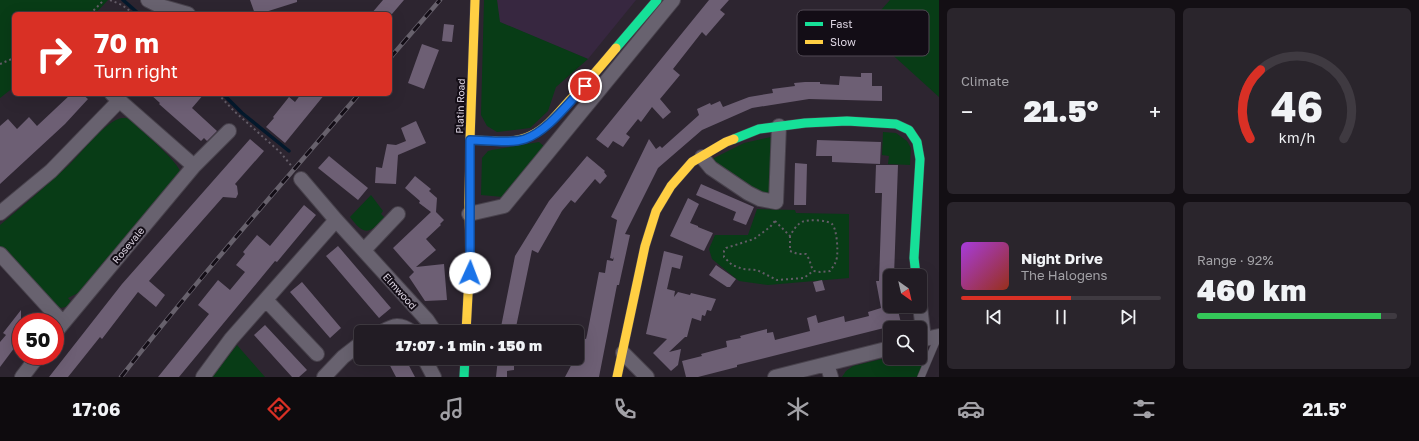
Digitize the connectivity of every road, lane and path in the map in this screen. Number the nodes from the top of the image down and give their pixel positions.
1 (104, 0) edge
2 (110, 0) edge
3 (148, 0) edge
4 (475, 0) edge
5 (657, 0) edge
6 (673, 0) edge
7 (92, 12) edge
8 (131, 12) edge
9 (181, 12) edge
10 (12, 59) edge
11 (0, 64) edge
12 (599, 80) junction
13 (220, 96) edge
14 (116, 97) edge
15 (779, 126) junction
16 (230, 131) dead end
17 (470, 140) junction
18 (702, 156) junction
19 (194, 166) junction
20 (301, 179) joint
21 (0, 213) edge
22 (398, 214) dead end
23 (469, 214) junction
24 (336, 220) junction
25 (790, 236) junction
26 (364, 250) junction
27 (0, 254) edge
28 (915, 269) edge
29 (813, 271) junction
30 (266, 300) junction
31 (47, 313) edge
32 (64, 322) edge
33 (430, 325) edge
34 (466, 325) edge
35 (939, 336) edge
36 (927, 339) edge
37 (354, 349) edge
38 (883, 351) edge
39 (623, 353) junction
40 (318, 354) dead end
41 (31, 365) edge
42 (428, 365) edge
43 (465, 365) edge
44 (829, 371) edge
45 (22, 377) edge
46 (203, 377) edge
47 (324, 377) edge
48 (434, 377) edge
49 (464, 377) edge
50 (617, 377) edge
51 (647, 377) edge
52 (775, 377) edge
53 (921, 377) edge

1 - 7 path
2 - 8 path
3 - 9 street
4 - 17 street, Platin Road
5 - 12 street
6 - 12 street
10 - 11 path
12 - 17 street
12 - 23 street
13 - 20 path
14 - 19 street
14 - 21 street
15 - 18 street
15 - 18 street
15 - 28 street
16 - 19 street, Rosevale
17 - 23 street, Platin Road
18 - 39 street
19 - 32 street, Rosevale
20 - 24 street, Elmwood
22 - 26 street
23 - 34 street, Platin Road
24 - 26 street, Elmwood
24 - 30 street
25 - 29 path
25 - 29 path
25 - 29 path
26 - 33 street, Elmwood
27 - 31 street, Rosevale
30 - 40 street
30 - 46 street
35 - 36 street
35 - 53 lane
37 - 47 street
38 - 44 street
39 - 50 street
39 - 51 street
41 - 45 street
42 - 48 street
43 - 49 street
44 - 52 street

